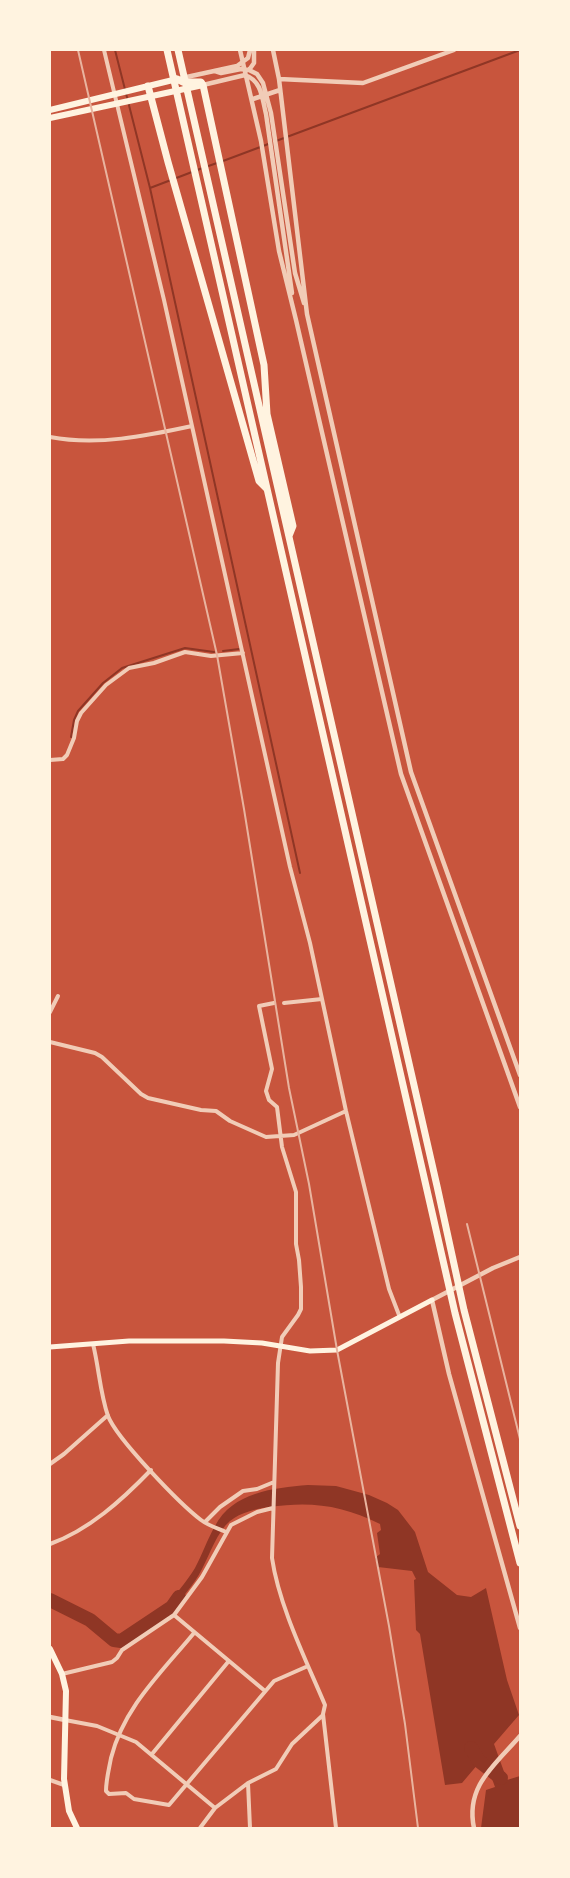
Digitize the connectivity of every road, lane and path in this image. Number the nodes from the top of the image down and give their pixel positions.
1 (104, 50) edge
2 (166, 50) edge
3 (178, 50) edge
4 (240, 50) edge
5 (250, 50) edge
6 (254, 50) edge
7 (273, 50) edge
8 (454, 50) edge
9 (249, 70) junction
10 (212, 72) junction
11 (242, 76) junction
12 (177, 79) joint
13 (279, 79) junction
14 (198, 82) junction
15 (148, 86) junction
16 (280, 90) junction
17 (150, 96) junction
18 (253, 99) junction
19 (50, 110) edge
20 (50, 118) edge
21 (307, 314) junction
22 (296, 320) junction
23 (192, 426) junction
24 (50, 437) edge
25 (267, 489) junction
26 (289, 536) junction
27 (243, 653) junction
28 (50, 760) edge
29 (58, 996) dead end
30 (322, 999) junction
31 (274, 1003) dead end
32 (284, 1003) dead end
33 (50, 1012) edge
34 (50, 1042) edge
35 (520, 1075) edge
36 (520, 1107) edge
37 (346, 1111) junction
38 (280, 1135) junction
39 (520, 1257) edge
40 (432, 1300) junction
41 (399, 1315) junction
42 (93, 1343) junction
43 (50, 1347) edge
44 (281, 1347) junction
45 (108, 1415) junction
46 (50, 1464) edge
47 (151, 1470) junction
48 (274, 1482) junction
49 (273, 1508) junction
50 (205, 1522) junction
51 (520, 1526) edge
52 (226, 1531) junction
53 (50, 1544) edge
54 (520, 1563) edge
55 (174, 1615) junction
56 (520, 1628) edge
57 (194, 1634) junction
58 (50, 1649) edge
59 (228, 1662) junction
60 (308, 1666) junction
61 (62, 1674) junction
62 (265, 1691) junction
63 (323, 1714) junction
64 (50, 1717) edge
65 (65, 1720) junction
66 (118, 1734) junction
67 (520, 1736) edge
68 (152, 1754) junction
69 (50, 1780) edge
70 (248, 1783) junction
71 (64, 1785) junction
72 (188, 1785) junction
73 (215, 1808) junction
74 (77, 1828) edge
75 (200, 1828) edge
76 (250, 1828) edge
77 (336, 1828) edge
78 (474, 1828) edge

1 - 23 street
2 - 25 highway
3 - 26 highway
4 - 18 street
5 - 10 street
6 - 9 street
7 - 13 street
8 - 13 street
9 - 10 street
9 - 11 street
9 - 21 street
10 - 14 street
11 - 14 street
11 - 22 street
12 - 14 highway
12 - 15 main road
13 - 16 street
14 - 17 main road
14 - 26 highway
15 - 17 highway
15 - 19 main road
16 - 18 street
16 - 21 street
17 - 20 main road
17 - 25 highway
18 - 22 street
21 - 35 street
22 - 36 street
23 - 24 street
23 - 27 street
25 - 54 highway
26 - 51 highway
27 - 28 street
27 - 30 street
29 - 33 street
30 - 32 street
30 - 37 street
31 - 38 street
34 - 38 street
37 - 38 street
37 - 41 street
38 - 44 street
39 - 40 street
40 - 41 main road
40 - 56 street
41 - 44 main road
42 - 43 main road
42 - 44 main road
42 - 45 street
44 - 48 street
45 - 46 street
45 - 47 street
47 - 50 street
47 - 53 street
48 - 49 street
48 - 50 street
49 - 52 street
49 - 60 street
50 - 52 street
52 - 55 street
55 - 57 street
55 - 61 street
57 - 59 street
57 - 66 street
58 - 61 main road
59 - 62 street
59 - 68 street
60 - 62 street
60 - 63 street
61 - 65 main road
62 - 72 street
63 - 70 street
63 - 77 street
64 - 65 street
65 - 66 street
65 - 71 main road
66 - 68 street
66 - 72 street
67 - 78 street
68 - 72 street
69 - 71 street
70 - 73 street
70 - 76 street
71 - 74 main road
72 - 73 street
73 - 75 street

